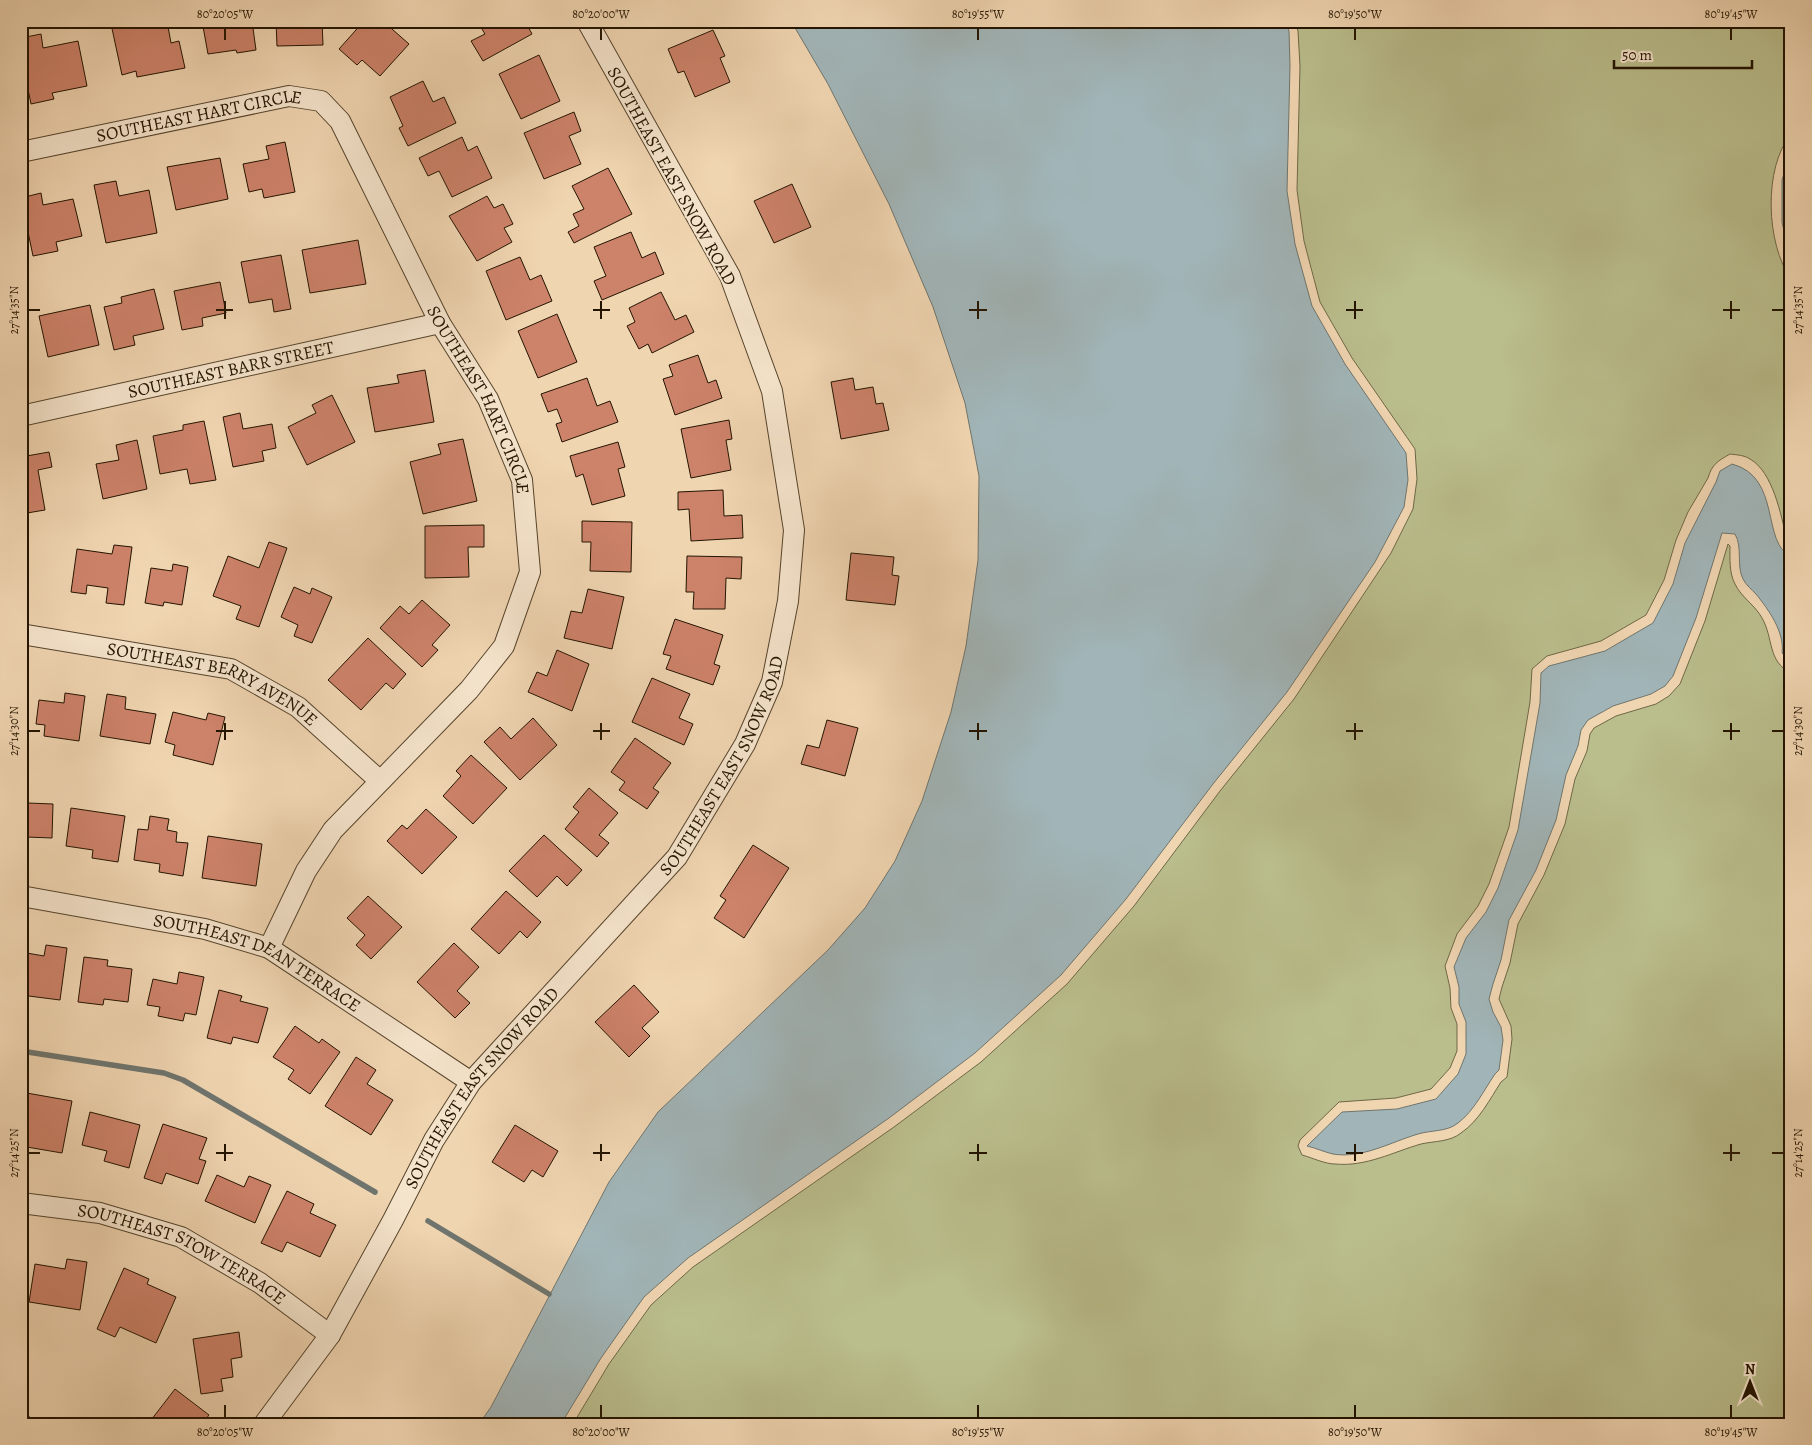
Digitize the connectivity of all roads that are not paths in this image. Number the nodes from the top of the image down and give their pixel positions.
1 (587, 21) edge
2 (21, 152) edge
3 (440, 323) junction
4 (21, 416) edge
5 (21, 634) edge
6 (380, 781) junction
7 (21, 896) edge
8 (269, 948) junction
9 (471, 1082) junction
10 (21, 1203) edge
11 (330, 1335) junction
12 (264, 1424) edge

1 - 9 street, SOUTHEAST EAST SNOW ROAD
2 - 3 street, SOUTHEAST HART CIRCLE
3 - 4 street, SOUTHEAST BARR STREET
3 - 6 street, SOUTHEAST HART CIRCLE
5 - 6 street, SOUTHEAST BERRY AVENUE
6 - 8 street, SOUTHEAST HART CIRCLE
7 - 8 street, SOUTHEAST DEAN TERRACE
8 - 9 street, SOUTHEAST DEAN TERRACE
9 - 11 street, SOUTHEAST EAST SNOW ROAD
10 - 11 street, SOUTHEAST STOW TERRACE
11 - 12 street, SOUTHEAST EAST SNOW ROAD

